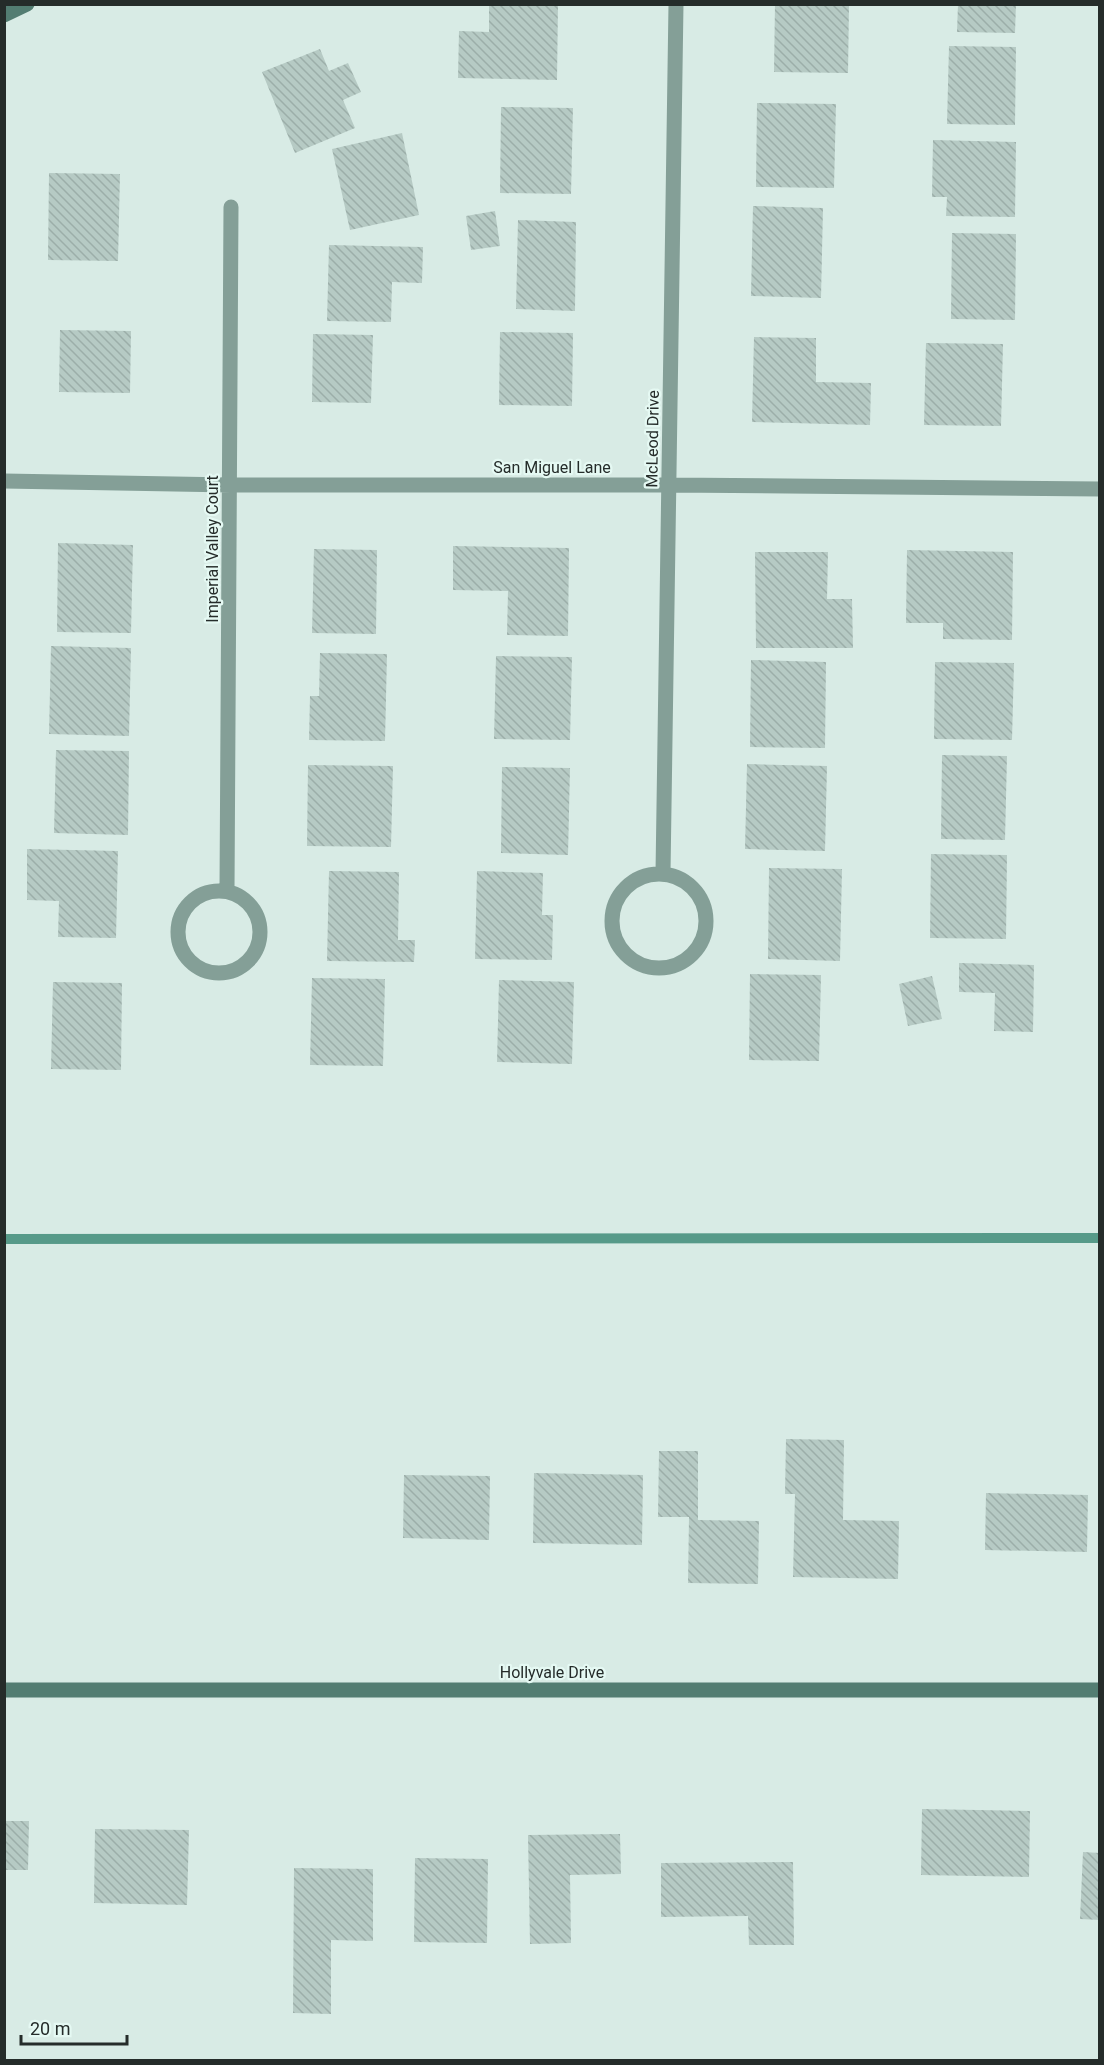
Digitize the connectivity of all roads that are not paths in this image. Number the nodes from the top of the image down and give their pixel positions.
1 (27, 4) edge
2 (676, 4) edge
3 (4, 15) edge
4 (231, 207) dead end
5 (4, 481) edge
6 (231, 485) junction
7 (670, 485) junction
8 (1100, 489) edge
9 (663, 873) junction
10 (227, 891) junction
11 (4, 1690) edge
12 (1100, 1690) edge

1 - 3 street
2 - 7 street, McLeod Drive
4 - 6 street, Imperial Valley Court
5 - 6 street, San Miguel Lane
6 - 7 street, San Miguel Lane
6 - 10 street, Imperial Valley Court
7 - 8 street, San Miguel Lane
7 - 9 street, McLeod Drive
9 - 9 street
10 - 10 street
11 - 12 street, Hollyvale Drive

